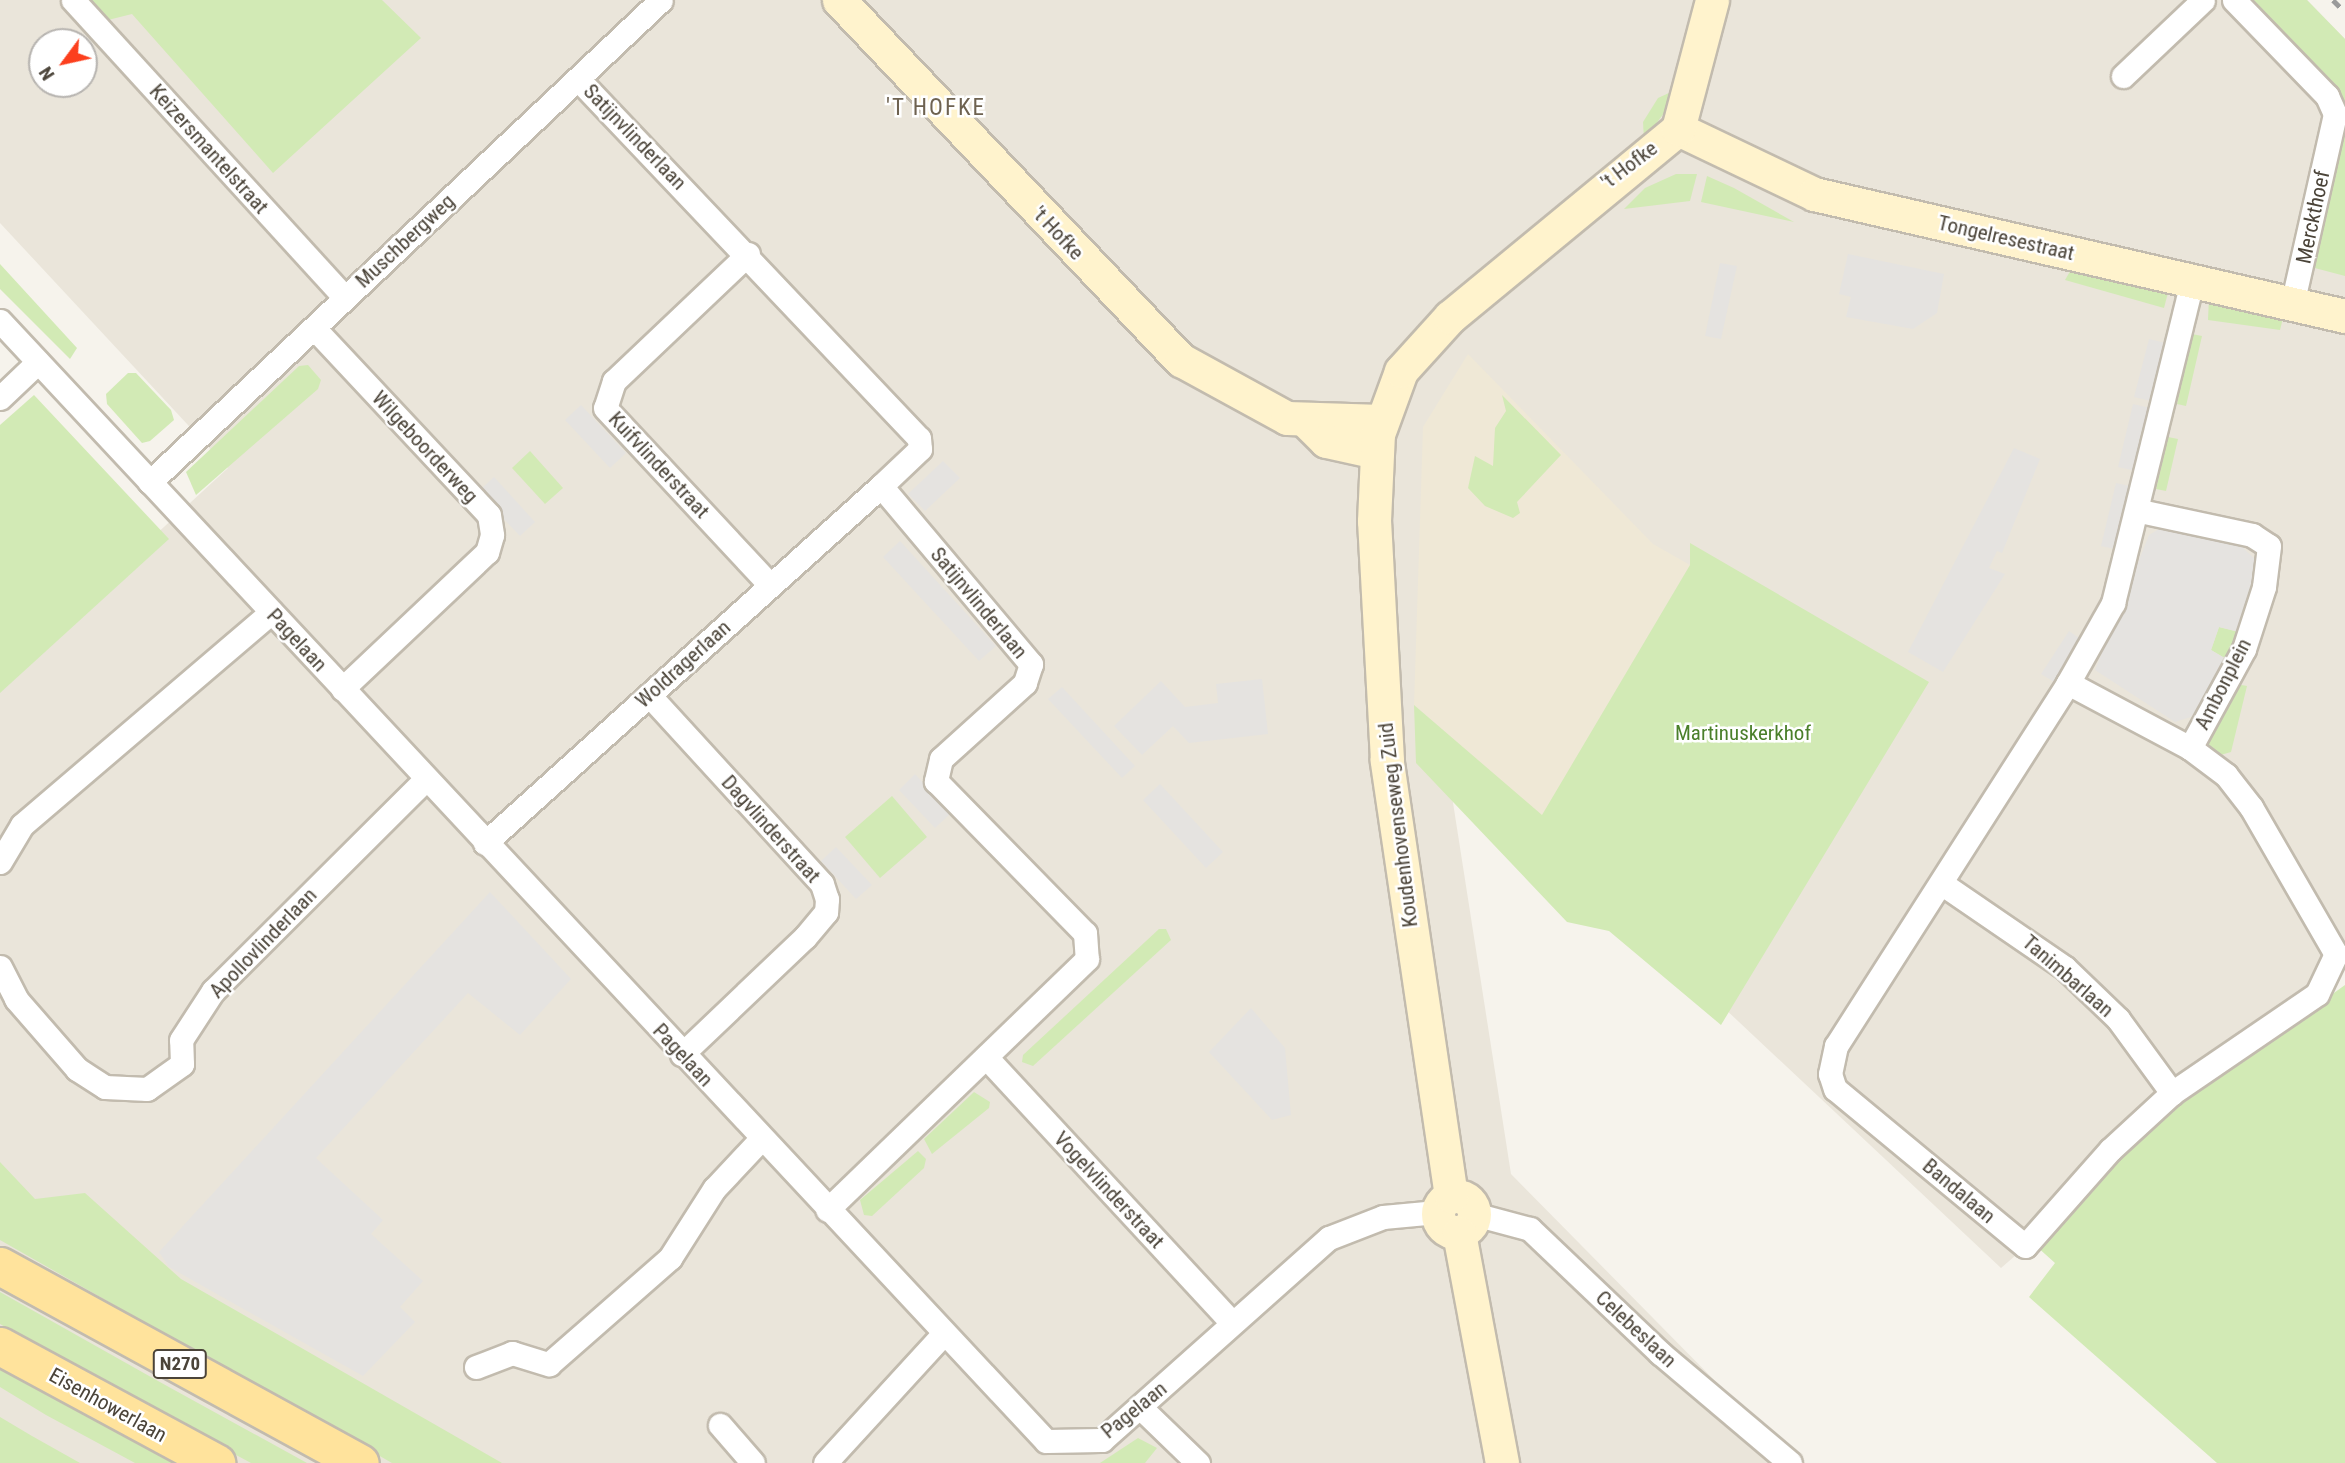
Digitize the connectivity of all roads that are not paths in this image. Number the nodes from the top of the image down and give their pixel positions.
1 (73, 0) edge
2 (661, 0) edge
3 (839, 0) edge
4 (1712, 0) edge
5 (2203, 0) edge
6 (2234, 0) edge
7 (2123, 76) dead end
8 (578, 79) junction
9 (1678, 129) junction
10 (748, 254) junction
11 (2192, 281) junction
12 (345, 298) junction
13 (2292, 305) junction
14 (2345, 316) edge
15 (0, 321) edge
16 (314, 328) junction
17 (37, 362) junction
18 (0, 398) edge
19 (1379, 436) junction
20 (150, 482) junction
21 (881, 486) junction
22 (2140, 510) junction
23 (771, 585) junction
24 (271, 612) junction
25 (2068, 683) junction
26 (342, 689) junction
27 (649, 695) junction
28 (2190, 748) junction
29 (426, 779) junction
30 (485, 843) junction
31 (0, 862) edge
32 (1941, 883) junction
33 (0, 967) edge
34 (682, 1055) junction
35 (986, 1057) junction
36 (2172, 1093) junction
37 (761, 1139) junction
38 (827, 1210) junction
39 (1455, 1214) junction
40 (0, 1266) edge
41 (1231, 1322) junction
42 (943, 1334) junction
43 (0, 1346) edge
44 (476, 1367) dead end
45 (1142, 1409) junction
46 (720, 1424) dead end
47 (216, 1463) edge
48 (360, 1463) edge
49 (752, 1463) edge
50 (825, 1463) edge
51 (1198, 1463) edge
52 (1502, 1463) edge
53 (1790, 1463) edge

1 - 12 street, Keizersmantelstraat
2 - 8 street, Muschbergweg
3 - 19 main road, 't Hofke
4 - 9 main road, 't Hofke
5 - 7 street
6 - 13 street, Merckthoef
8 - 10 street, Satijnvlinderlaan
8 - 12 street, Muschbergweg
9 - 11 main road, Tongelresestraat
9 - 19 main road, 't Hofke
10 - 21 street, Satijnvlinderlaan
10 - 23 street, Kuifvlinderstraat
11 - 13 main road, Tongelresestraat
11 - 22 street
12 - 16 street, Muschbergweg
13 - 14 main road, Tongelresestraat
15 - 17 street, Pagelaan
16 - 20 street, Muschbergweg
16 - 26 street, Wilgeboorderweg
17 - 18 street
17 - 20 street, Pagelaan
19 - 39 main road, Koudenhovenseweg Zuid
20 - 24 street, Pagelaan
21 - 23 street, Woldragerlaan
21 - 35 street, Satijnvlinderlaan
22 - 25 street
22 - 28 street, Ambonplein
23 - 27 street, Woldragerlaan
24 - 26 street, Pagelaan
24 - 31 street
25 - 28 street, Bandalaan
25 - 32 street, Bandalaan
26 - 29 street, Pagelaan
27 - 30 street, Woldragerlaan
27 - 34 street, Dagvlinderstraat
28 - 36 street, Bandalaan
29 - 30 street, Pagelaan
29 - 33 street, Apollovlinderlaan
30 - 34 street, Pagelaan
32 - 36 street, Tanimbarlaan
32 - 36 street, Bandalaan
34 - 37 street, Pagelaan
35 - 38 street, Satijnvlinderlaan
35 - 41 street, Vogelvlinderstraat
37 - 38 street, Pagelaan
37 - 44 street
38 - 42 street, Pagelaan
39 - 41 street, Pagelaan
39 - 52 main road, Koudenhovenseweg Zuid
39 - 53 street, Celebeslaan
40 - 48 main road, N270
41 - 45 street, Pagelaan
42 - 45 street, Pagelaan
42 - 50 street
43 - 47 main road, Eisenhowerlaan
45 - 51 street
46 - 49 street

